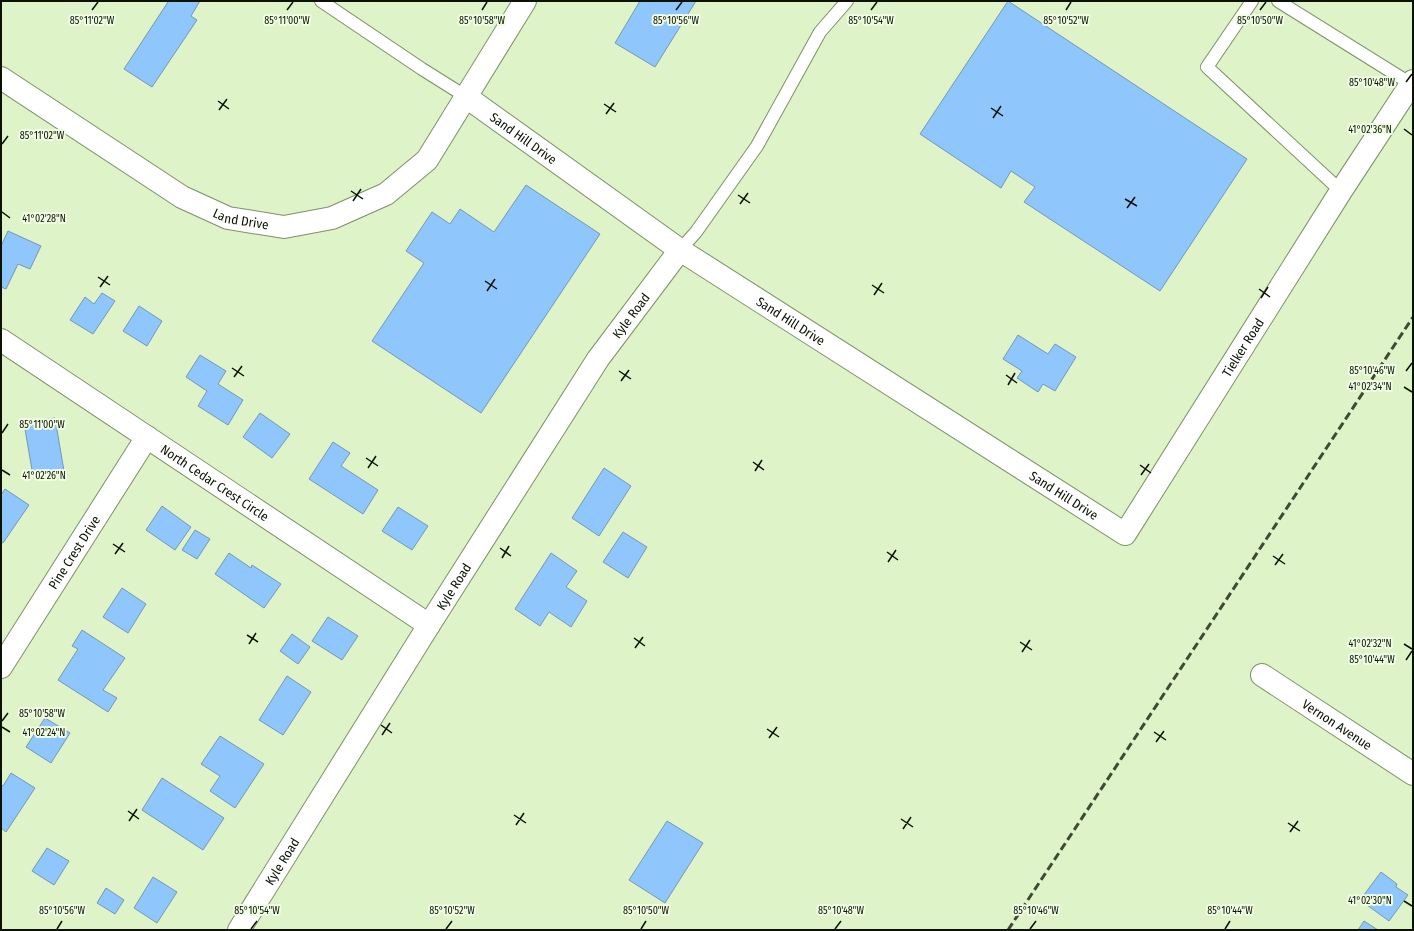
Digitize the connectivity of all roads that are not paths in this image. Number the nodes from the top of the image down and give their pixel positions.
1 (320, 1) edge
2 (525, 1) edge
3 (847, 1) edge
4 (1252, 1) edge
5 (1278, 1) edge
6 (1, 78) edge
7 (1412, 82) edge
8 (465, 96) junction
9 (1341, 191) junction
10 (680, 250) junction
11 (1, 340) edge
12 (147, 437) junction
13 (1125, 534) joint
14 (429, 625) junction
15 (1, 667) edge
16 (1262, 675) dead end
17 (1413, 774) edge
18 (239, 930) edge

1 - 8 lane
2 - 8 street, Land Drive
3 - 10 lane
4 - 9 lane
5 - 7 lane
6 - 8 street, Land Drive
7 - 9 street, Tielker Road
8 - 10 street, Sand Hill Drive
9 - 13 street, Tielker Road
10 - 13 street, Sand Hill Drive
10 - 14 street, Kyle Road
11 - 12 street, North Cedar Crest Circle
12 - 14 street, North Cedar Crest Circle
12 - 15 street, Pine Crest Drive
14 - 18 street, Kyle Road
16 - 17 street, Vernon Avenue

